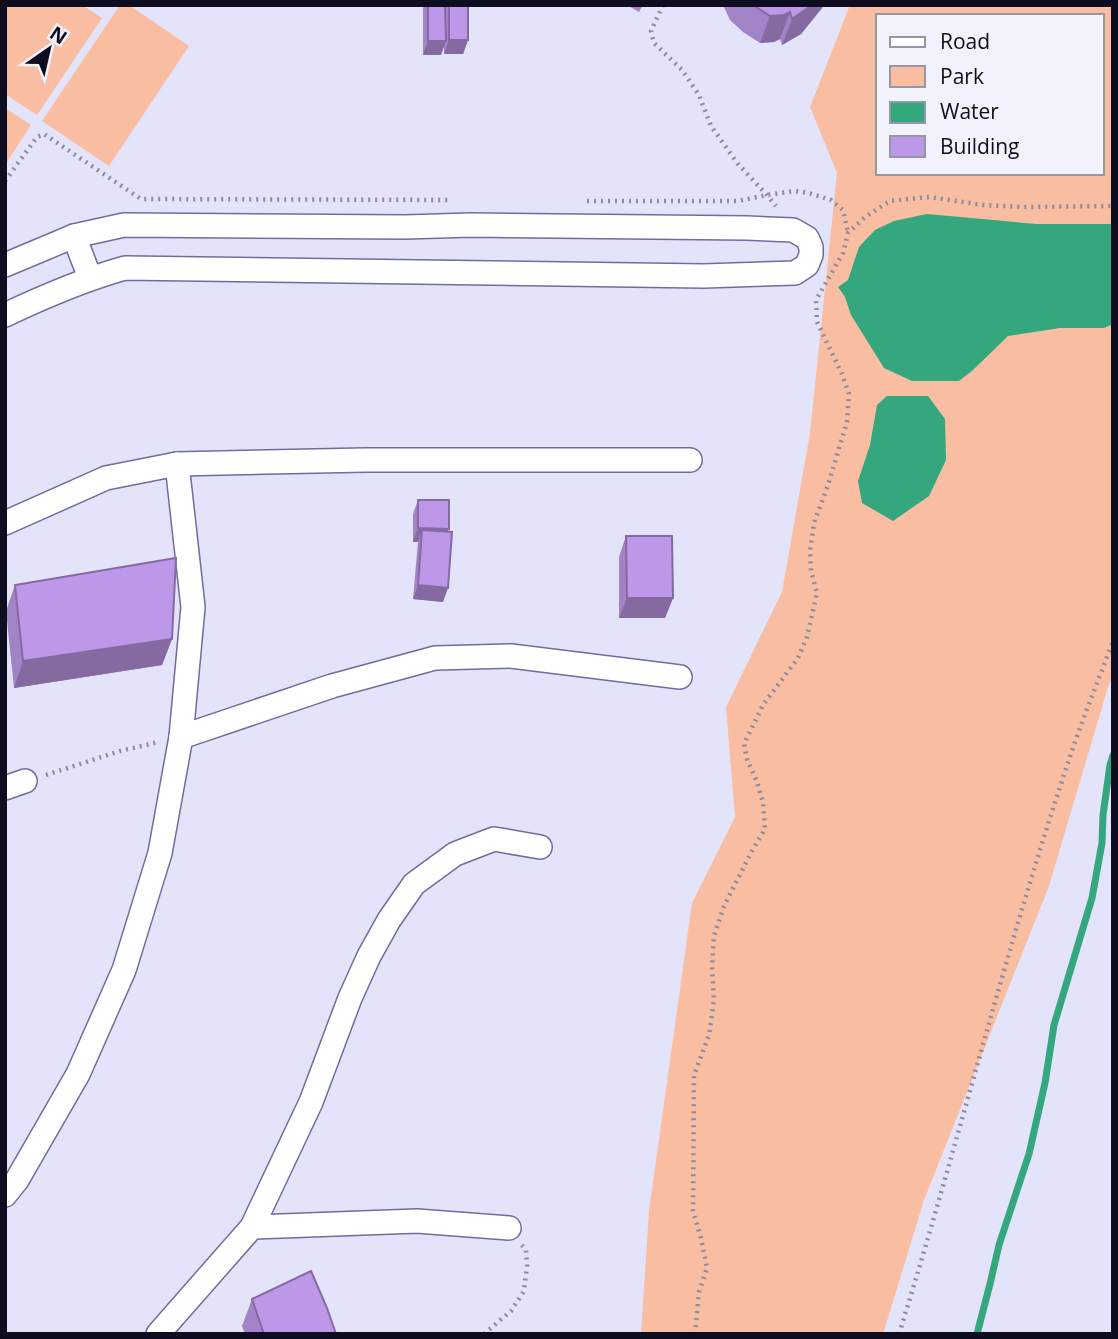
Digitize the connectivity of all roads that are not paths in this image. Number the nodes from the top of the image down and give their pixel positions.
1 (74, 236) junction
2 (5, 265) edge
3 (90, 278) junction
4 (5, 315) edge
5 (690, 460) dead end
6 (177, 464) junction
7 (5, 523) edge
8 (680, 677) dead end
9 (181, 737) junction
10 (540, 847) dead end
11 (5, 1195) edge
12 (252, 1227) junction
13 (509, 1228) road end
14 (158, 1334) edge

1 - 2 street
1 - 3 street
1 - 3 street
3 - 4 street
5 - 6 street
6 - 7 street
6 - 9 street
8 - 9 street
9 - 11 street
10 - 12 street
12 - 13 street
12 - 14 street

